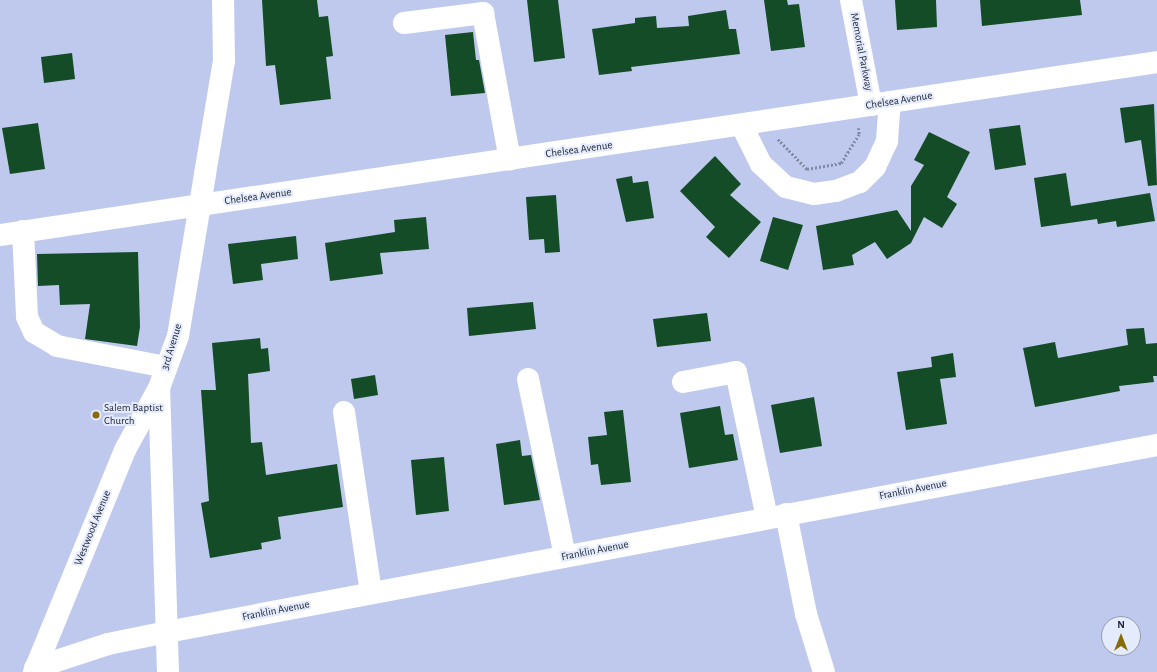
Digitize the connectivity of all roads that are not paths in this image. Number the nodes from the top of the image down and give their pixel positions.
1 (223, 0) edge
2 (850, 0) edge
3 (404, 22) dead end
4 (1157, 62) edge
5 (881, 104) junction
6 (742, 126) junction
7 (510, 160) junction
8 (200, 205) junction
9 (23, 231) junction
10 (0, 235) edge
11 (166, 367) junction
12 (528, 379) dead end
13 (683, 382) dead end
14 (159, 388) junction
15 (344, 412) dead end
16 (1157, 445) edge
17 (777, 516) junction
18 (565, 556) junction
19 (371, 593) junction
20 (167, 632) junction
21 (35, 670) edge
22 (168, 672) edge
23 (824, 672) edge

1 - 8 street, 3rd Avenue
2 - 5 street, Memorial Parkway
3 - 7 street
4 - 5 street, Chelsea Avenue
5 - 6 street, Chelsea Avenue
5 - 6 street, Memorial Parkway
6 - 7 street, Chelsea Avenue
7 - 8 street, Chelsea Avenue
8 - 9 street, Chelsea Avenue
8 - 11 street, 3rd Avenue
9 - 10 street, Chelsea Avenue
9 - 11 street
11 - 14 street, 3rd Avenue
12 - 18 street
13 - 17 street
14 - 20 street, 3rd Avenue
14 - 21 street, Westwood Avenue
15 - 19 street
16 - 17 street, Franklin Avenue
17 - 18 street, Franklin Avenue
17 - 23 street
18 - 19 street, Franklin Avenue
19 - 20 street, Franklin Avenue
20 - 21 street, Franklin Avenue
20 - 22 street, 3rd Avenue

